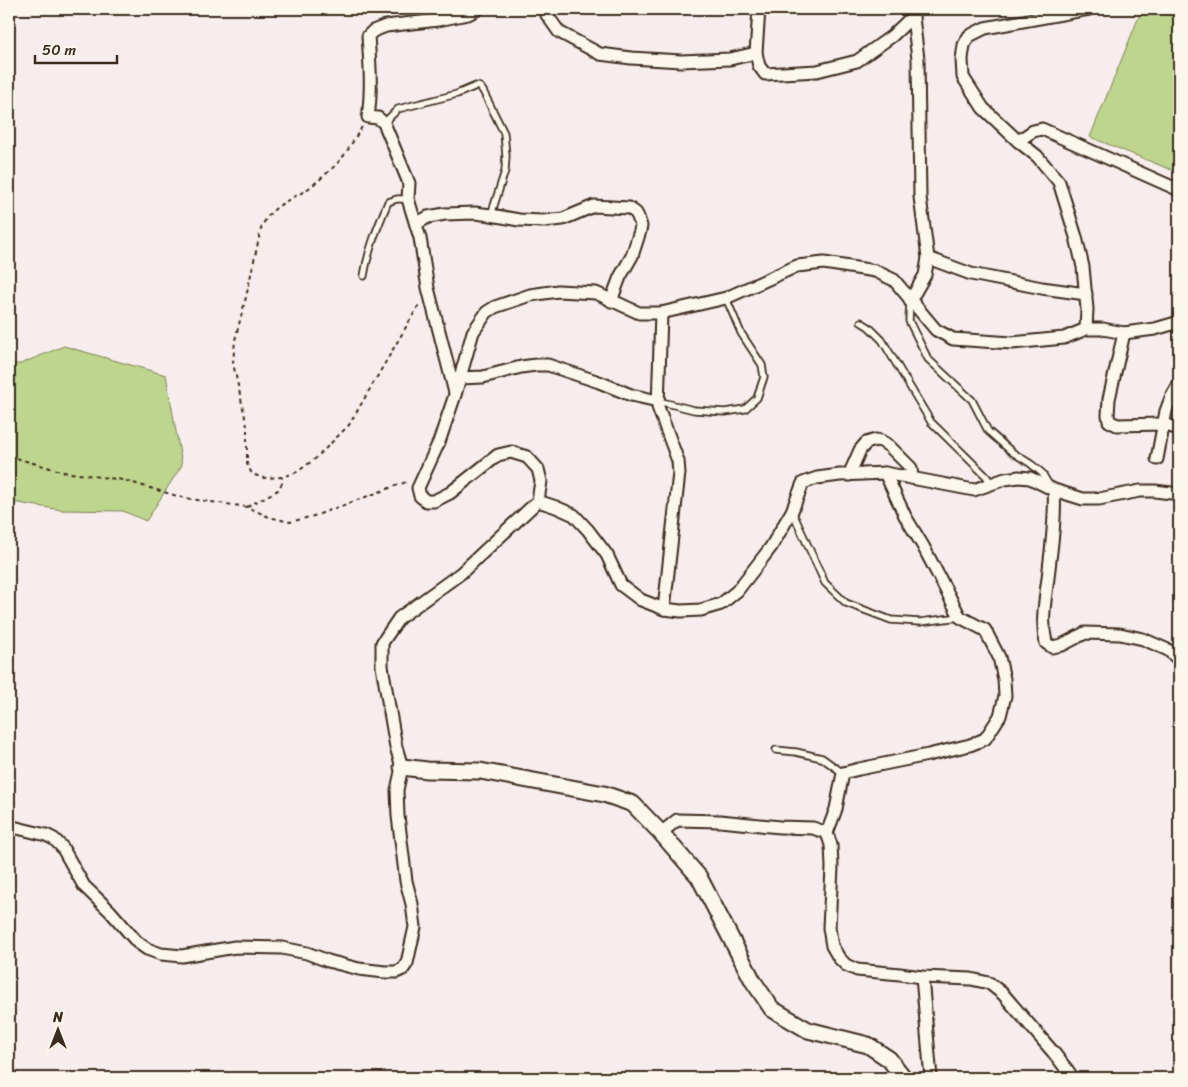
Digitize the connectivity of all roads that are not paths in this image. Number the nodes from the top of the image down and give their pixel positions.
1 (478, 9) edge
2 (545, 9) edge
3 (759, 9) edge
4 (1089, 9) edge
5 (912, 12) edge
6 (756, 53) junction
7 (384, 123) junction
8 (1018, 141) junction
9 (1179, 190) edge
10 (408, 199) junction
11 (491, 215) junction
12 (416, 224) junction
13 (928, 258) junction
14 (364, 276) dead end
15 (1086, 294) junction
16 (726, 298) junction
17 (611, 301) junction
18 (910, 301) junction
19 (661, 313) junction
20 (861, 322) dead end
21 (1179, 322) edge
22 (1086, 329) junction
23 (1124, 333) junction
24 (459, 378) junction
25 (1179, 384) edge
26 (455, 394) junction
27 (658, 401) junction
28 (1163, 424) junction
29 (1179, 429) edge
30 (1157, 459) dead end
31 (885, 473) junction
32 (849, 474) junction
33 (912, 478) junction
34 (992, 484) junction
35 (1054, 490) junction
36 (1179, 494) edge
37 (538, 501) junction
38 (792, 510) junction
39 (664, 609) junction
40 (960, 617) junction
41 (1179, 660) edge
42 (776, 750) dead end
43 (402, 767) junction
44 (843, 773) junction
45 (9, 826) edge
46 (661, 832) junction
47 (826, 833) junction
48 (922, 978) junction
49 (904, 1078) edge
50 (931, 1078) edge
51 (1073, 1078) edge

1 - 7 street
2 - 6 street
3 - 6 street
4 - 8 street
5 - 6 street
5 - 13 street
7 - 10 street
7 - 11 lane
8 - 9 street
8 - 15 street
10 - 12 street
10 - 14 lane
11 - 12 street
11 - 17 street
12 - 26 street
13 - 15 street
13 - 18 street
15 - 22 street
16 - 18 street
16 - 19 street
16 - 27 lane
17 - 19 street
17 - 24 street
18 - 22 street
18 - 35 lane
19 - 27 street
20 - 34 lane
21 - 23 street
22 - 23 street
23 - 28 street
24 - 26 street
24 - 27 street
25 - 28 street
26 - 37 street
27 - 39 street
28 - 29 street
28 - 30 street
31 - 32 street
31 - 33 street
31 - 40 street
32 - 33 street
32 - 38 street
33 - 34 street
34 - 35 street
35 - 36 street
35 - 41 street
37 - 39 street
37 - 43 street
38 - 39 street
38 - 40 lane
40 - 44 street
42 - 44 lane
43 - 45 street
43 - 46 street
44 - 47 street
46 - 47 street
46 - 49 street
47 - 48 street
48 - 50 street
48 - 51 street

